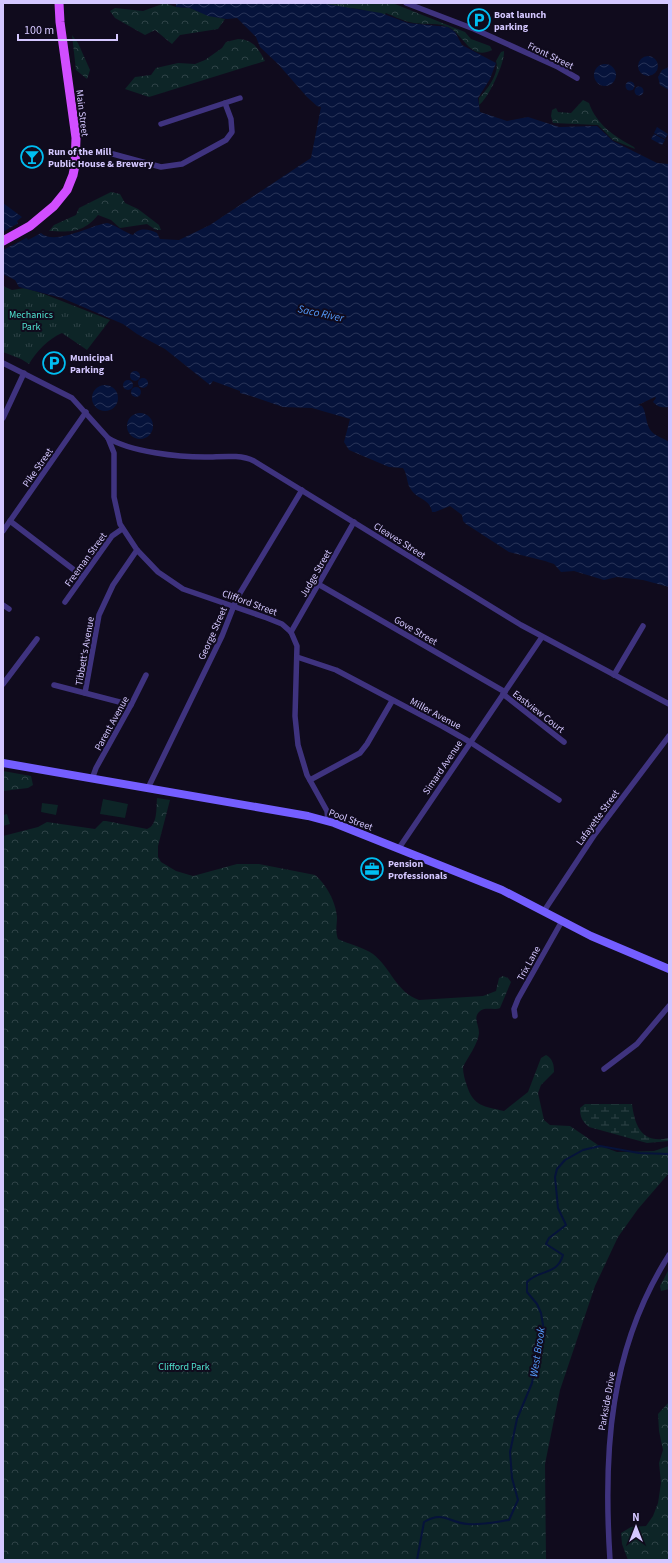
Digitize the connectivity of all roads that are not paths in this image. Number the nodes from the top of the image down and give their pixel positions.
1 (60, 3) edge
2 (406, 3) edge
3 (577, 78) dead end
4 (240, 98) dead end
5 (226, 103) junction
6 (161, 124) dead end
7 (76, 152) junction
8 (3, 241) edge
9 (3, 363) edge
10 (24, 373) junction
11 (86, 412) junction
12 (3, 418) edge
13 (108, 438) junction
14 (302, 490) junction
15 (10, 521) junction
16 (354, 522) junction
17 (122, 529) junction
18 (3, 531) edge
19 (138, 550) junction
20 (82, 576) junction
21 (318, 584) junction
22 (65, 602) dead end
23 (3, 605) edge
24 (234, 605) junction
25 (9, 609) dead end
26 (643, 626) dead end
27 (291, 632) junction
28 (542, 637) junction
29 (37, 639) dead end
30 (297, 657) junction
31 (146, 675) dead end
32 (614, 675) junction
33 (3, 684) edge
34 (54, 685) dead end
35 (85, 693) junction
36 (504, 693) junction
37 (392, 700) junction
38 (669, 704) edge
39 (131, 706) junction
40 (669, 736) edge
41 (470, 742) junction
42 (564, 742) dead end
43 (3, 763) edge
44 (92, 779) junction
45 (310, 780) junction
46 (148, 788) junction
47 (559, 800) dead end
48 (328, 821) junction
49 (399, 848) junction
50 (544, 911) junction
51 (562, 920) junction
52 (669, 969) edge
53 (669, 1006) edge
54 (515, 1016) dead end
55 (604, 1069) dead end
56 (669, 1255) edge
57 (610, 1560) edge

1 - 7 main road, Main Street
2 - 3 street, Front Street
4 - 5 street
5 - 6 street
5 - 7 street
7 - 8 main road, Main Street
9 - 10 street
10 - 11 street
10 - 12 street
11 - 13 street
11 - 15 street, Pike Street
13 - 14 street, Cleaves Street
13 - 17 street, Clifford Street
14 - 16 street, Cleaves Street
14 - 24 street, George Street
15 - 18 street, Pike Street
15 - 20 street
16 - 21 street, Judge Street
16 - 28 street, Cleaves Street
17 - 19 street, Clifford Street
17 - 20 street, Freeman Street
19 - 24 street, Clifford Street
19 - 35 street, Tibbett's Avenue
20 - 22 street, Freeman Street
21 - 27 street, Judge Street
21 - 36 street, Gove Street
23 - 25 street
24 - 27 street, Clifford Street
24 - 46 street, George Street
26 - 32 street
27 - 30 street
28 - 32 street, Cleaves Street
28 - 36 street, Simard Avenue
29 - 33 street
30 - 37 street, Miller Avenue
30 - 45 street
31 - 39 street, Parent Avenue
32 - 38 street, Cleaves Street
34 - 35 street
35 - 39 street
36 - 41 street, Simard Avenue
36 - 42 street, Eastview Court
37 - 41 street, Miller Avenue
37 - 45 street
39 - 44 street, Parent Avenue
40 - 50 street, Lafayette Street
41 - 47 street, Miller Avenue
41 - 49 street, Simard Avenue
43 - 44 main road, Pool Street
44 - 46 main road, Pool Street
45 - 48 street
46 - 48 main road, Pool Street
48 - 49 main road, Pool Street
49 - 50 main road, Pool Street
50 - 51 main road, Pool Street
51 - 52 main road, Pool Street
51 - 54 street, Trix Lane
53 - 55 street
56 - 57 street, Parkside Drive

